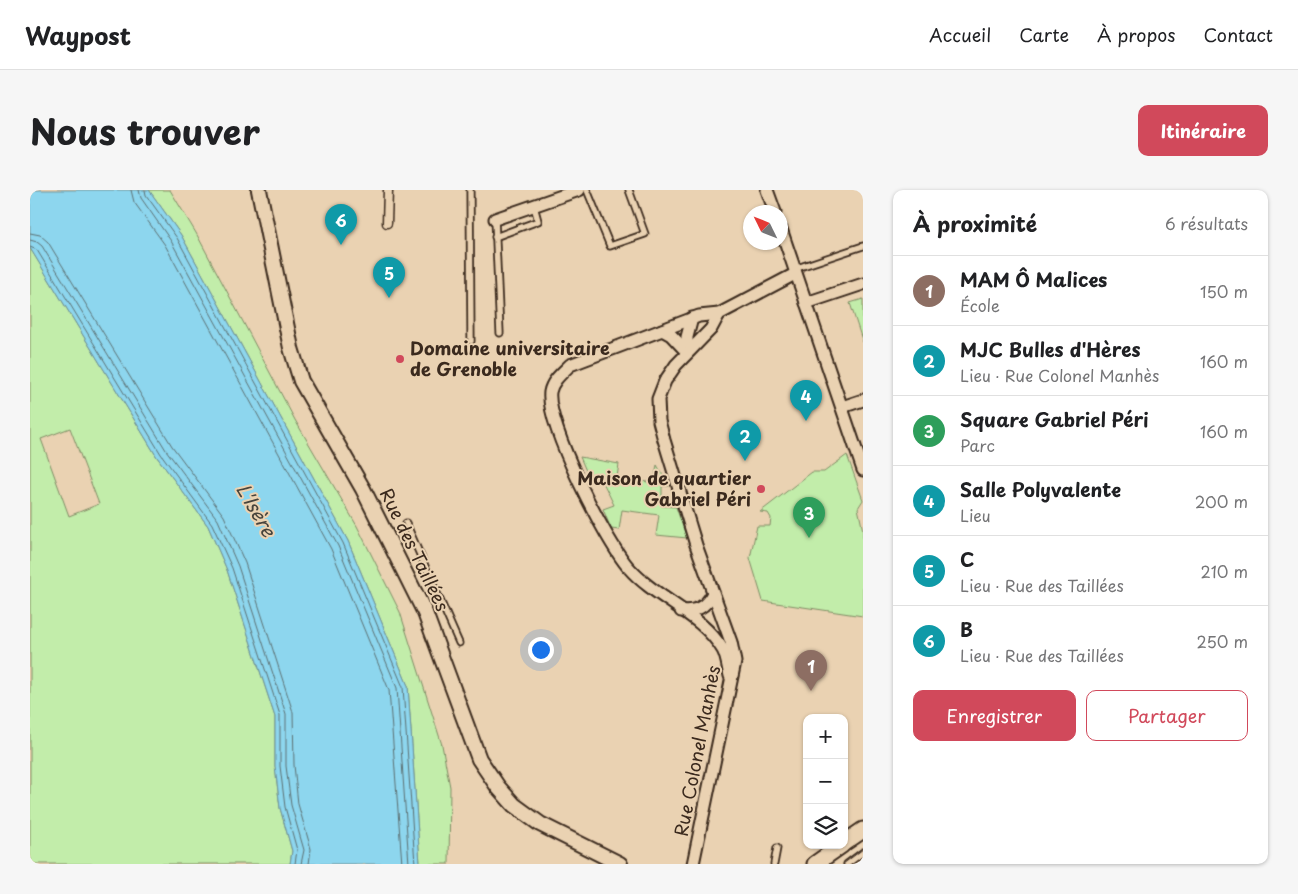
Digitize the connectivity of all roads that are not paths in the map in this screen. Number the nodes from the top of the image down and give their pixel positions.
1 (259, 190) edge
2 (388, 190) edge
3 (470, 190) edge
4 (579, 190) edge
5 (588, 190) edge
6 (629, 190) edge
7 (767, 190) edge
8 (772, 205) edge
9 (534, 206) junction
10 (495, 219) joint
11 (387, 223) dead end
12 (495, 237) junction
13 (863, 246) edge
14 (787, 250) edge
15 (795, 272) junction
16 (863, 284) edge
17 (806, 303) junction
18 (719, 314) junction
19 (692, 318) junction
20 (662, 330) junction
21 (500, 333) dead end
22 (471, 341) dead end
23 (687, 352) junction
24 (863, 400) edge
25 (842, 407) junction
26 (863, 470) edge
27 (406, 523) dead end
28 (713, 593) junction
29 (681, 611) junction
30 (459, 643) dead end
31 (730, 678) junction
32 (863, 830) edge
33 (848, 840) edge
34 (777, 848) dead end
35 (836, 849) edge
36 (863, 852) edge
37 (620, 864) edge
38 (693, 864) edge
39 (774, 864) edge
40 (815, 864) edge
41 (847, 864) edge

1 - 37 street, Rue des Taillées
2 - 11 street
3 - 22 lane
4 - 9 street
5 - 6 lane
7 - 8 street
9 - 10 street
9 - 12 lane
10 - 12 lane
12 - 21 lane
13 - 15 lane
14 - 15 street
15 - 17 street
15 - 18 street, Rue Colonel Manhès
16 - 17 street
17 - 25 street
18 - 19 street
18 - 23 street, Rue Colonel Manhès
19 - 20 street
19 - 23 street
20 - 23 street
20 - 29 street
23 - 28 street, Rue Colonel Manhès
24 - 25 street
25 - 26 street
27 - 30 lane
28 - 29 street
28 - 31 street, Rue Colonel Manhès
29 - 31 street
31 - 38 street, Rue Colonel Manhès
32 - 33 main road
34 - 39 lane
35 - 40 main road
36 - 41 lane

